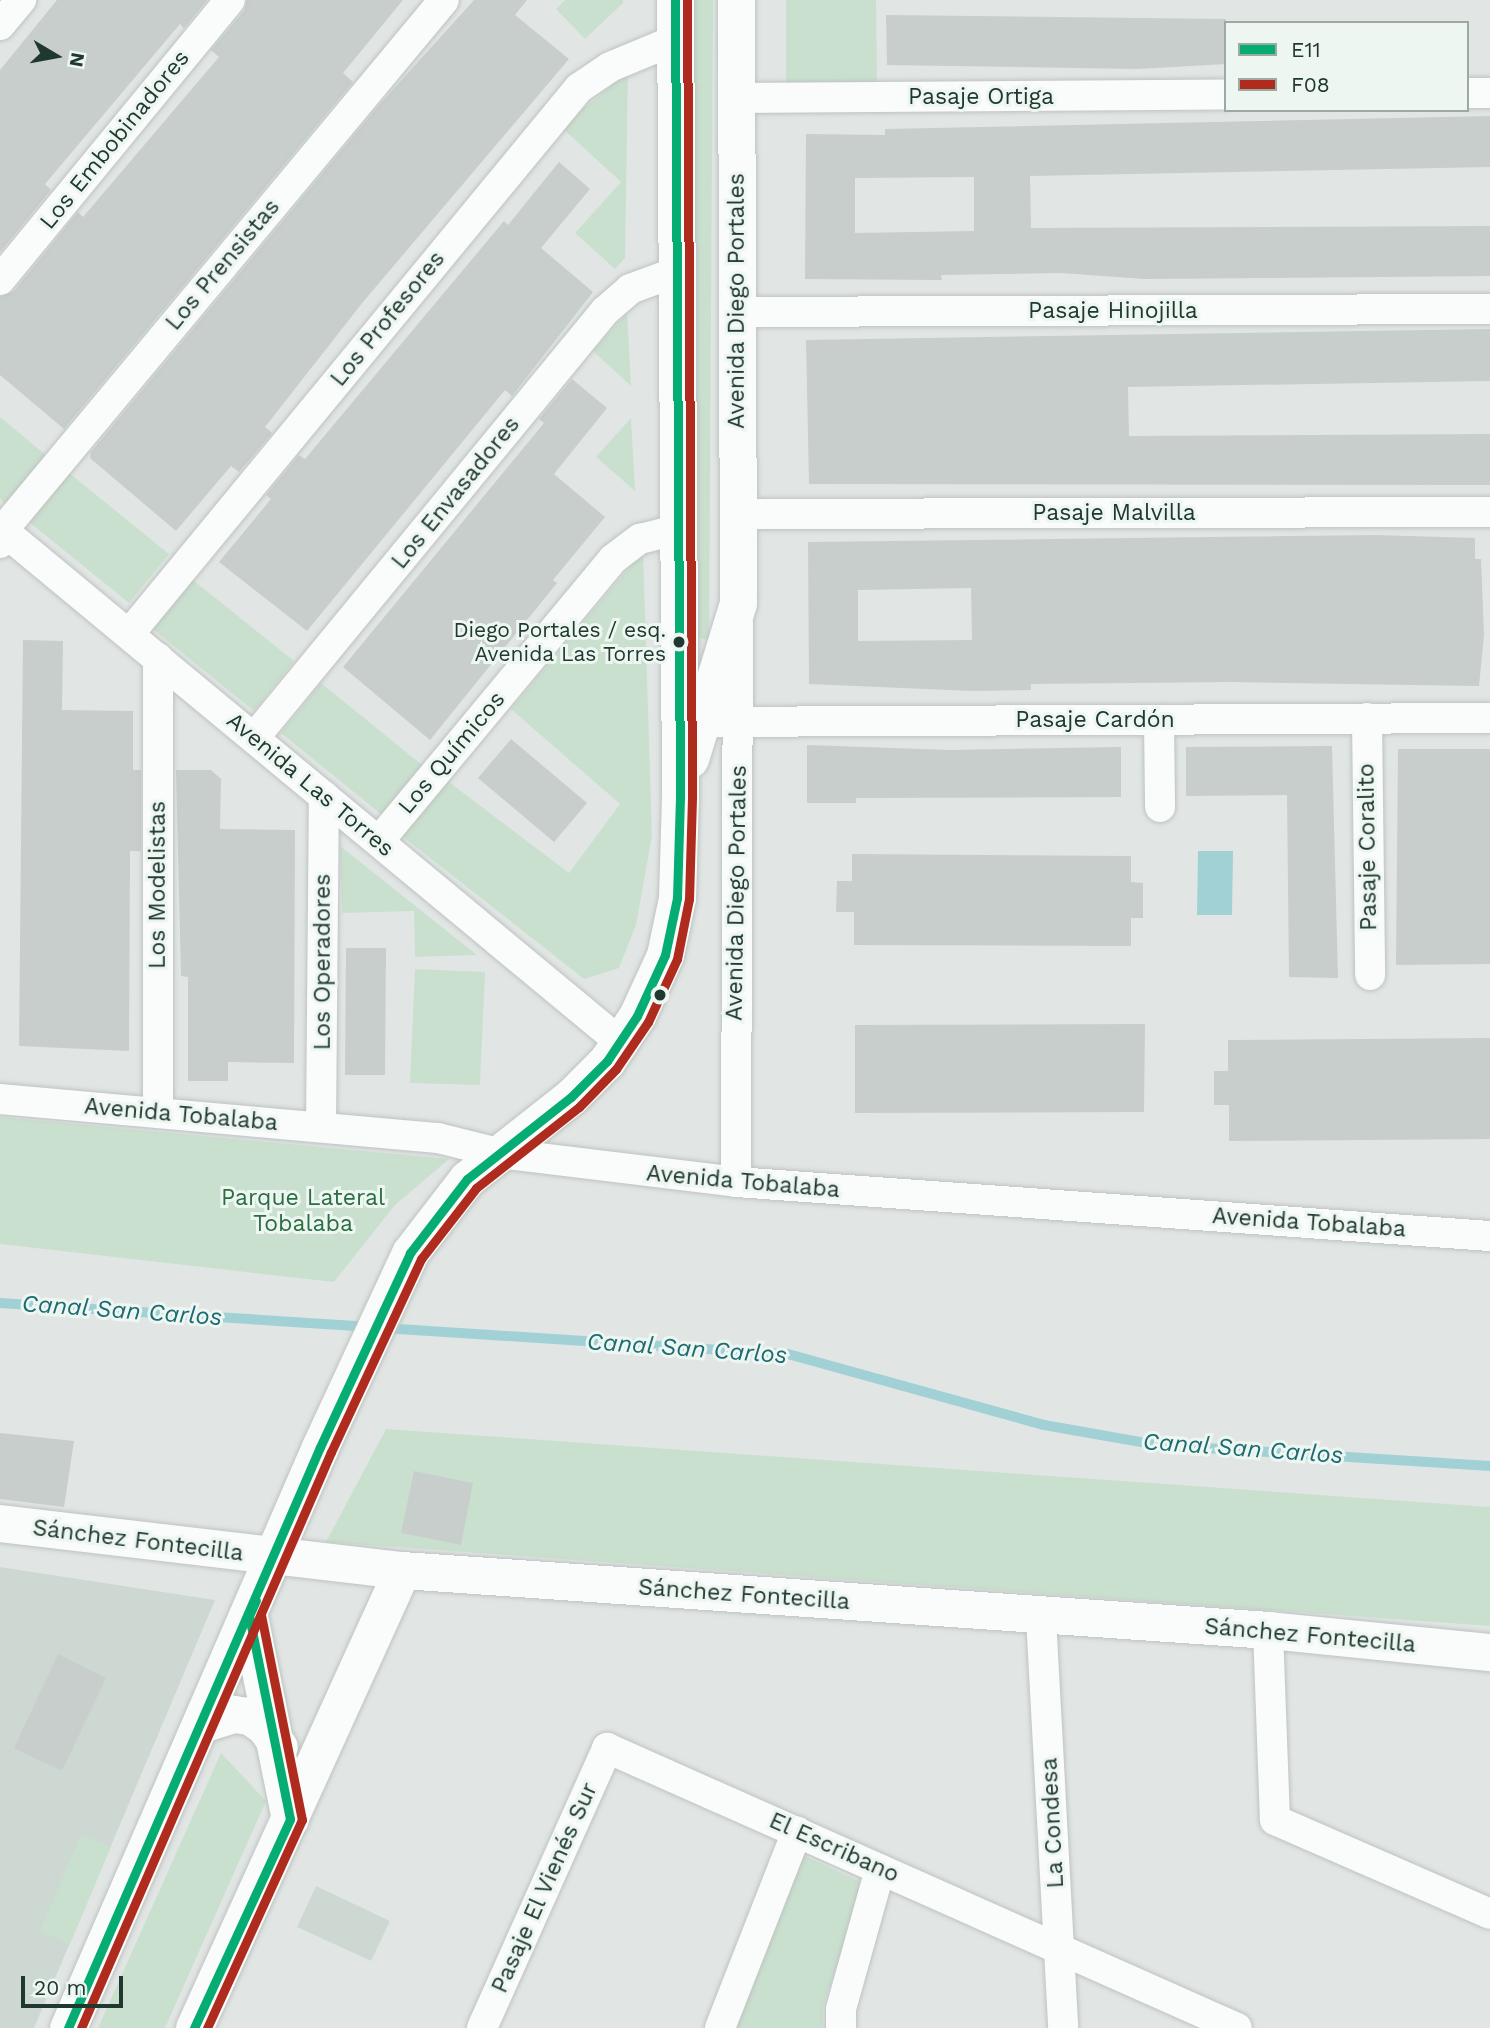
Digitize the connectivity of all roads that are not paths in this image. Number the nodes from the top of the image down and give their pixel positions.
1 (21, 0) edge
2 (230, 0) edge
3 (444, 0) edge
4 (675, 0) edge
5 (736, 0) edge
6 (0, 25) edge
7 (675, 40) junction
8 (1469, 93) edge
9 (1490, 93) edge
10 (1224, 95) edge
11 (736, 98) junction
12 (676, 272) junction
13 (0, 280) edge
14 (1490, 309) edge
15 (737, 312) junction
16 (1490, 512) edge
17 (737, 513) junction
18 (677, 530) junction
19 (1, 534) edge
20 (677, 593) junction
21 (738, 603) junction
22 (130, 634) junction
23 (158, 658) junction
24 (717, 668) junction
25 (1490, 718) edge
26 (1367, 719) junction
27 (1159, 720) junction
28 (701, 722) junction
29 (740, 722) junction
30 (254, 738) junction
31 (324, 796) junction
32 (680, 797) junction
33 (1160, 807) dead end
34 (379, 841) junction
35 (1370, 975) dead end
36 (620, 1042) junction
37 (0, 1099) edge
38 (158, 1113) junction
39 (321, 1127) junction
40 (498, 1153) junction
41 (736, 1182) junction
42 (1490, 1236) edge
43 (0, 1523) edge
44 (274, 1558) junction
45 (402, 1570) junction
46 (249, 1616) junction
47 (1041, 1617) junction
48 (1268, 1630) junction
49 (1490, 1652) edge
50 (202, 1724) junction
51 (279, 1747) junction
52 (607, 1748) joint
53 (290, 1819) junction
54 (797, 1832) junction
55 (880, 1869) junction
56 (1490, 1914) edge
57 (1060, 1948) junction
58 (68, 2028) edge
59 (194, 2028) edge
60 (482, 2028) edge
61 (720, 2028) edge
62 (841, 2028) edge
63 (1063, 2028) edge
64 (1237, 2028) edge

1 - 6 street
2 - 13 street, Los Embobinadores
3 - 19 street, Los Prensistas
4 - 7 street, Avenida Diego Portales
5 - 11 street, Avenida Diego Portales
7 - 12 street, Avenida Diego Portales
7 - 22 street, Los Profesores
8 - 9 street
10 - 11 street, Pasaje Ortiga
11 - 15 street, Avenida Diego Portales
12 - 18 street, Avenida Diego Portales
12 - 30 street, Los Envasadores
14 - 15 street, Pasaje Hinojilla
15 - 17 street, Avenida Diego Portales
16 - 17 street, Pasaje Malvilla
17 - 21 street, Avenida Diego Portales
18 - 20 street, Avenida Diego Portales
18 - 34 street, Los Químicos
19 - 22 street, Avenida Las Torres
20 - 24 street
20 - 32 street, Avenida Diego Portales
21 - 24 street, Avenida Diego Portales
21 - 29 street, Avenida Diego Portales
22 - 23 street, Avenida Las Torres
23 - 30 street, Avenida Las Torres
23 - 38 street, Los Modelistas
24 - 28 street, Avenida Diego Portales
25 - 26 street, Pasaje Cardón
26 - 27 street, Pasaje Cardón
26 - 35 street, Pasaje Coralito
27 - 29 street, Pasaje Cardón
27 - 33 street
28 - 29 street, Pasaje Cardón
28 - 32 street, Avenida Diego Portales
29 - 41 street, Avenida Diego Portales
30 - 31 street, Avenida Las Torres
31 - 34 street, Avenida Las Torres
31 - 39 street, Los Operadores
32 - 36 street, Avenida Diego Portales
34 - 36 street, Avenida Las Torres
36 - 40 street, Avenida Diego Portales
37 - 38 street, Avenida Tobalaba
38 - 39 street, Avenida Tobalaba
39 - 40 street, Avenida Tobalaba
40 - 41 street, Avenida Tobalaba
40 - 44 street, Avenida Diego Portales
41 - 42 street, Avenida Tobalaba
43 - 44 street, Sánchez Fontecilla
44 - 45 street, Sánchez Fontecilla
44 - 46 street, Avenida Diego Portales
45 - 47 street, Sánchez Fontecilla
45 - 53 street
46 - 50 street, Avenida Diego Portales
46 - 51 street
47 - 48 street, Sánchez Fontecilla
47 - 57 street, La Condesa
48 - 49 street, Sánchez Fontecilla
48 - 56 street
50 - 51 street
50 - 58 street, Avenida Diego Portales
51 - 53 street
52 - 54 street, El Escribano
52 - 60 street, Pasaje El Vienés Sur
53 - 59 street
54 - 55 street, El Escribano
54 - 61 street
55 - 57 street, El Escribano
55 - 62 street
57 - 63 street, La Condesa
57 - 64 street, El Escribano

